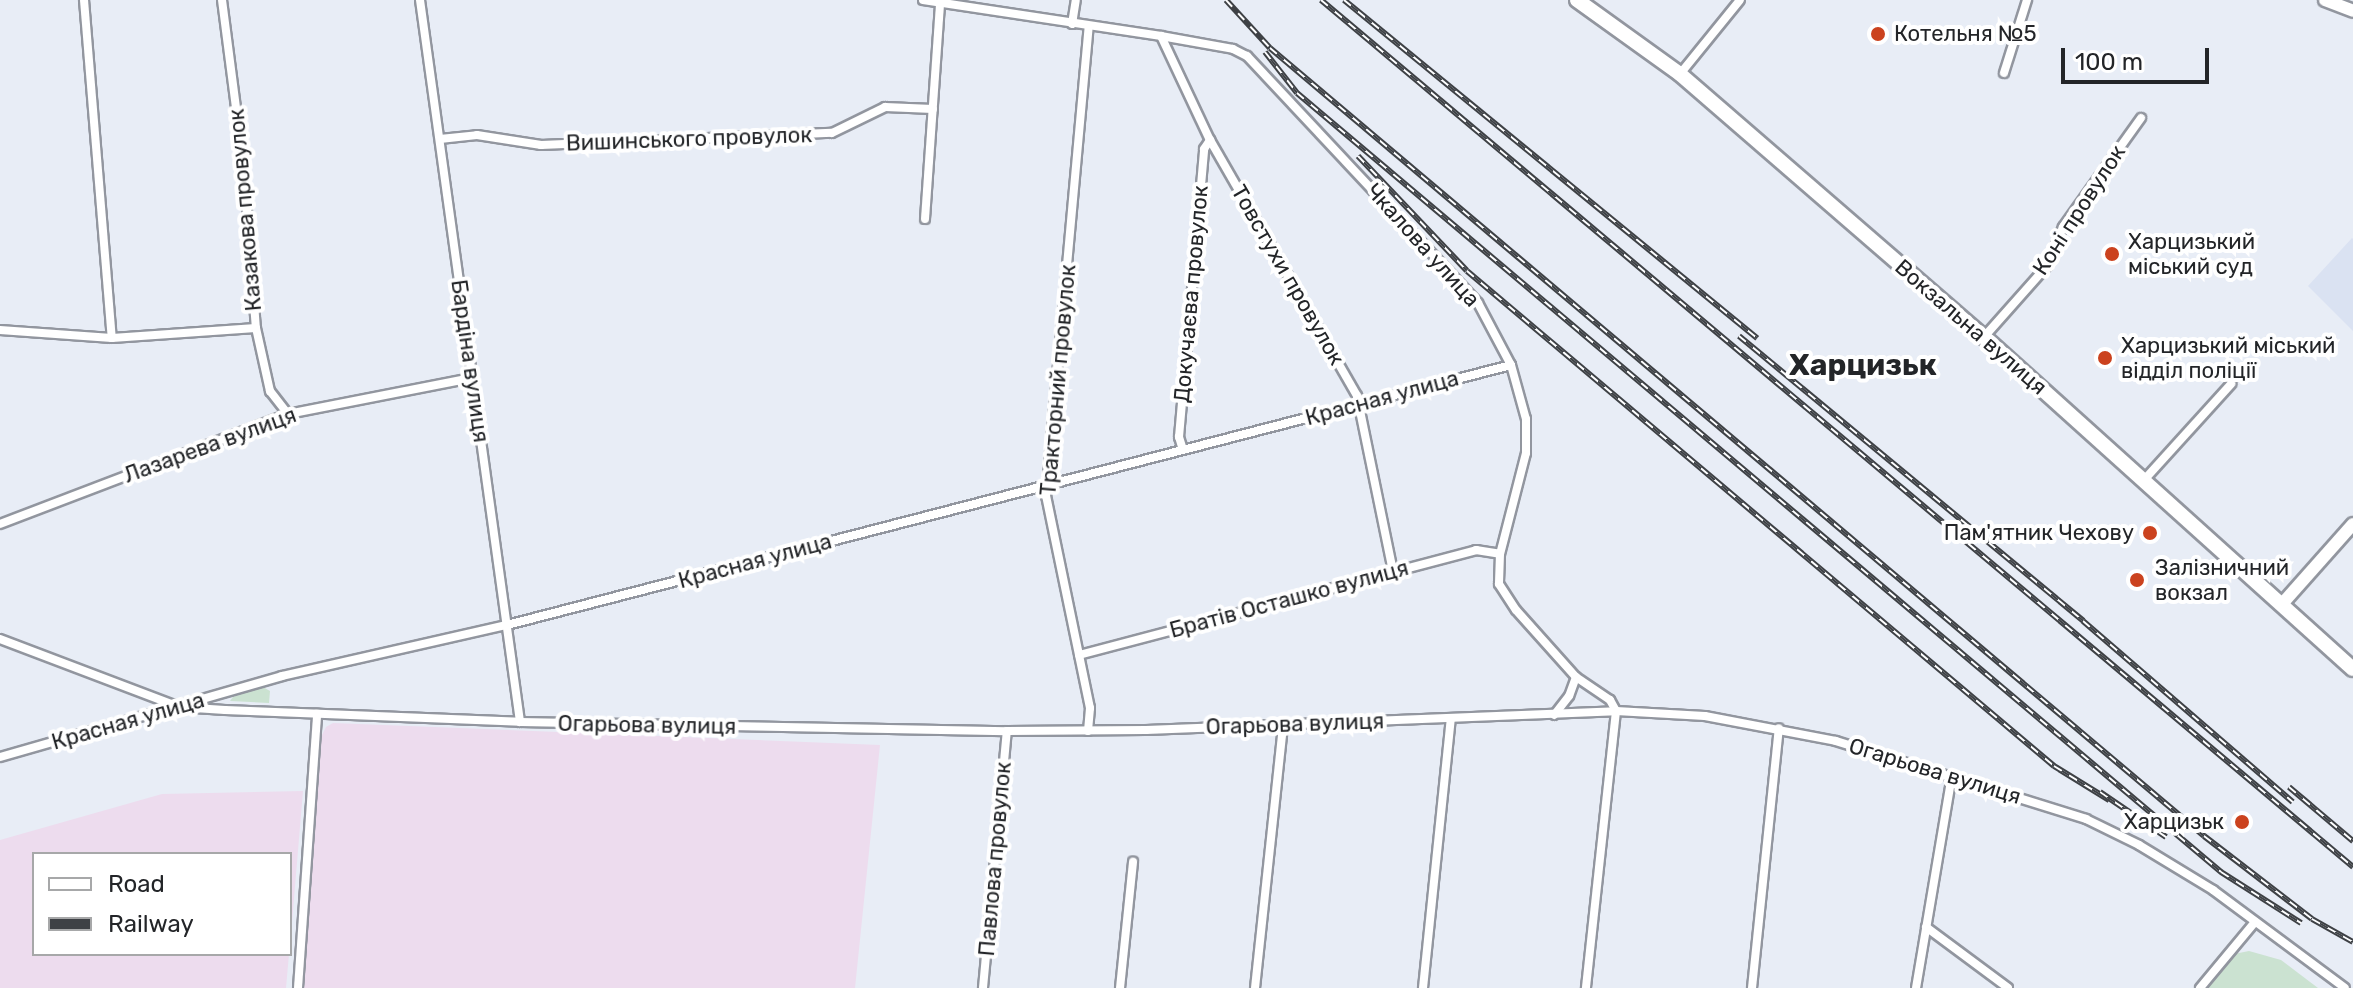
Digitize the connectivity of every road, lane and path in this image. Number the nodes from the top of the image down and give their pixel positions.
1 (84, 0) edge
2 (222, 0) edge
3 (420, 0) edge
4 (923, 0) edge
5 (1076, 0) edge
6 (1577, 0) edge
7 (1740, 0) edge
8 (2027, 0) edge
9 (2325, 0) edge
10 (940, 3) junction
11 (2353, 11) edge
12 (1072, 24) junction
13 (1089, 27) junction
14 (1161, 36) junction
15 (2004, 73) dead end
16 (1680, 74) junction
17 (933, 109) junction
18 (2141, 118) dead end
19 (440, 139) junction
20 (1210, 140) junction
21 (925, 219) dead end
22 (256, 328) junction
23 (0, 330) edge
24 (1984, 337) junction
25 (112, 338) junction
26 (1511, 365) junction
27 (472, 378) junction
28 (2231, 384) dead end
29 (1358, 405) junction
30 (288, 414) junction
31 (1183, 450) junction
32 (2144, 480) junction
33 (1047, 485) junction
34 (0, 524) edge
35 (2353, 524) edge
36 (1500, 554) junction
37 (1393, 572) junction
38 (2282, 604) junction
39 (507, 625) junction
40 (0, 639) edge
41 (1079, 655) junction
42 (2353, 669) edge
43 (1576, 677) junction
44 (179, 707) junction
45 (1616, 711) junction
46 (317, 714) junction
47 (1554, 715) junction
48 (1451, 718) junction
49 (520, 722) junction
50 (1283, 725) junction
51 (1779, 728) junction
52 (1007, 731) junction
53 (1088, 731) junction
54 (0, 757) edge
55 (1952, 776) junction
56 (1133, 862) dead end
57 (2255, 922) junction
58 (1926, 927) junction
59 (298, 988) edge
60 (983, 988) edge
61 (1120, 988) edge
62 (1255, 988) edge
63 (1423, 988) edge
64 (1586, 988) edge
65 (1752, 988) edge
66 (1916, 988) edge
67 (2008, 988) edge
68 (2200, 988) edge
69 (2345, 988) edge

1 - 25 street
2 - 22 street, Казакова провулок
3 - 19 street, Бардіна вулиця
4 - 10 street, Чкалова улица
5 - 12 street
6 - 16 main road, Вокзальна вулиця
7 - 16 street
8 - 15 street
9 - 11 main road
10 - 12 street, Чкалова улица
10 - 17 street
12 - 13 street, Чкалова улица
13 - 14 street, Чкалова улица
13 - 33 street, Тракторний провулок
14 - 20 street, Товстухи провулок
14 - 26 street, Чкалова улица
16 - 24 main road, Вокзальна вулиця
17 - 19 street, Вишинського провулок
17 - 21 street
18 - 24 street, Коні провулок
19 - 27 street, Бардіна вулиця
20 - 29 street, Товстухи провулок
20 - 31 street, Докучаєва провулок
22 - 25 street
22 - 30 street, Казакова провулок
23 - 25 street
24 - 32 main road, Вокзальна вулиця
26 - 29 street, Красная улица
26 - 36 street, Чкалова улица
27 - 30 street, Лазарева вулиця
27 - 39 street, Бардіна вулиця
28 - 32 street
29 - 31 street, Красная улица
29 - 37 street, Товстухи провулок
30 - 34 street, Лазарева вулиця
31 - 33 street, Красная улица
32 - 38 main road, Вокзальна вулиця
33 - 39 street, Красная улица
33 - 41 street, Тракторний провулок
35 - 38 main road
36 - 37 street, Братів Осташко вулиця
36 - 43 street, Чкалова улица
37 - 41 street, Братів Осташко вулиця
38 - 42 main road, Вокзальна вулиця
39 - 44 street, Красная улица
39 - 49 street, Бардіна вулиця
40 - 44 street
41 - 53 street, Тракторний провулок
43 - 45 street, Чкалова улица
43 - 47 street
44 - 46 street, Огарьова вулиця
44 - 54 street, Красная улица
45 - 47 street, Огарьова вулиця
45 - 51 street, Огарьова вулиця
45 - 64 street
46 - 49 street, Огарьова вулиця
46 - 59 street
47 - 48 street, Огарьова вулиця
48 - 50 street, Огарьова вулиця
48 - 63 street
49 - 52 street, Огарьова вулиця
50 - 53 street, Огарьова вулиця
50 - 62 street
51 - 55 street, Огарьова вулиця
51 - 65 street
52 - 53 street, Огарьова вулиця
52 - 60 street, Павлова провулок
55 - 57 street, Огарьова вулиця
55 - 58 street
56 - 61 street
57 - 68 street
57 - 69 street, Огарьова вулиця
58 - 66 street
58 - 67 street

